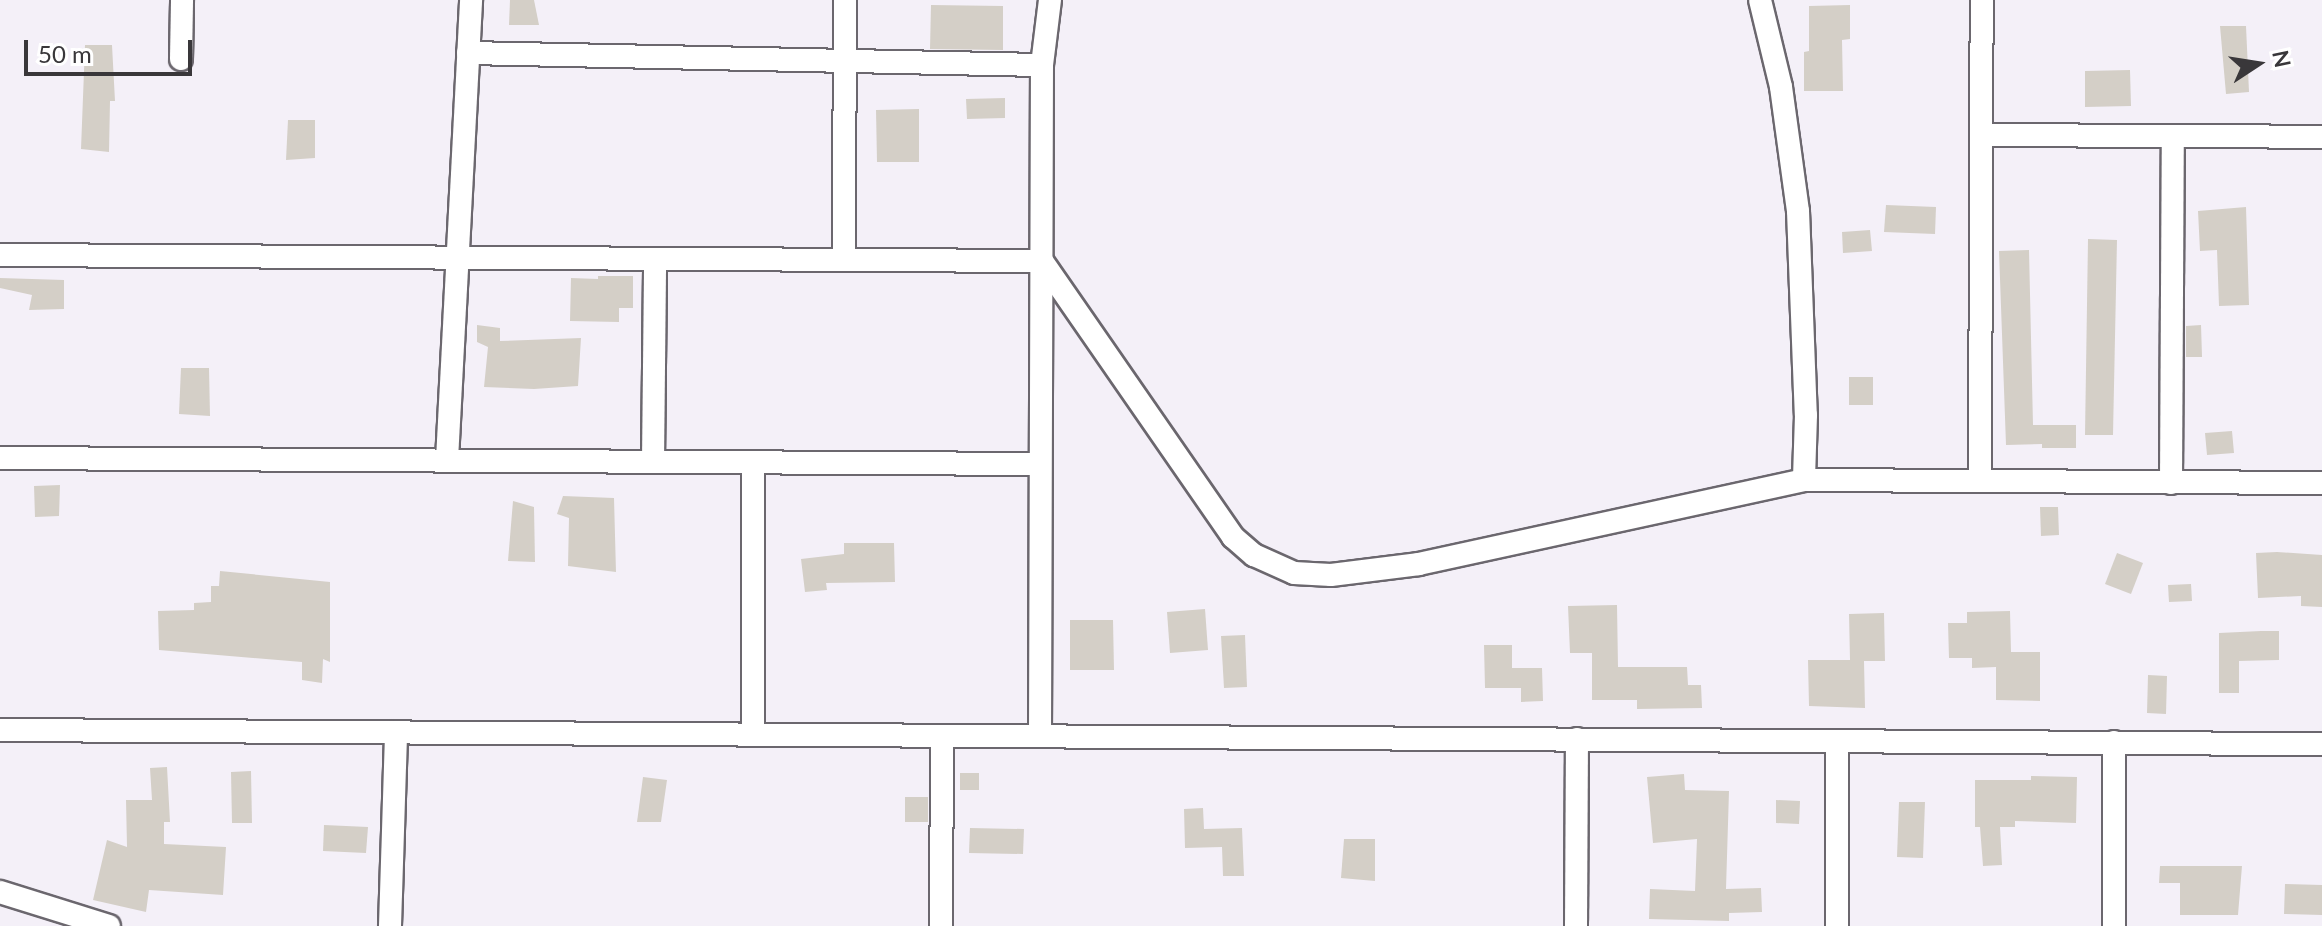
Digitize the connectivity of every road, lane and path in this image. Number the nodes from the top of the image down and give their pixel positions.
1 (182, 0) edge
2 (471, 0) edge
3 (845, 0) edge
4 (1050, 0) edge
5 (1760, 0) edge
6 (1982, 0) edge
7 (468, 53) junction
8 (181, 59) dead end
9 (845, 59) junction
10 (1042, 65) junction
11 (1981, 135) junction
12 (2173, 136) junction
13 (2322, 137) edge
14 (0, 255) edge
15 (458, 257) junction
16 (655, 259) junction
17 (844, 260) junction
18 (1042, 261) junction
19 (0, 458) edge
20 (447, 460) junction
21 (653, 462) junction
22 (753, 462) junction
23 (1040, 464) junction
24 (1804, 480) junction
25 (1980, 481) junction
26 (2171, 483) junction
27 (2322, 483) edge
28 (0, 730) edge
29 (396, 732) junction
30 (753, 734) junction
31 (942, 736) junction
32 (1040, 736) junction
33 (1577, 739) junction
34 (1837, 741) junction
35 (2114, 742) junction
36 (2322, 744) edge
37 (0, 892) edge
38 (109, 926) edge
39 (390, 926) edge
40 (941, 926) edge
41 (1576, 926) edge
42 (1837, 926) edge
43 (2114, 926) edge

1 - 8 street
2 - 7 street
3 - 9 street
4 - 10 street
5 - 24 street
6 - 11 street
7 - 9 street
7 - 15 street
9 - 10 street
9 - 17 street
10 - 18 street
11 - 12 street
11 - 25 street
12 - 13 street
12 - 26 street
14 - 15 street
15 - 16 street
15 - 20 street
16 - 17 street
16 - 21 street
17 - 18 street
18 - 23 street
18 - 24 street
19 - 20 street
20 - 21 street
21 - 22 street
22 - 23 street
22 - 30 street
23 - 32 street
24 - 25 street
25 - 26 street
26 - 27 street
28 - 29 street
29 - 30 street
29 - 39 street
30 - 31 street
31 - 32 street
31 - 40 street
32 - 33 street
33 - 34 street
33 - 41 street
34 - 35 street
34 - 42 street
35 - 36 street
35 - 43 street
37 - 38 street

